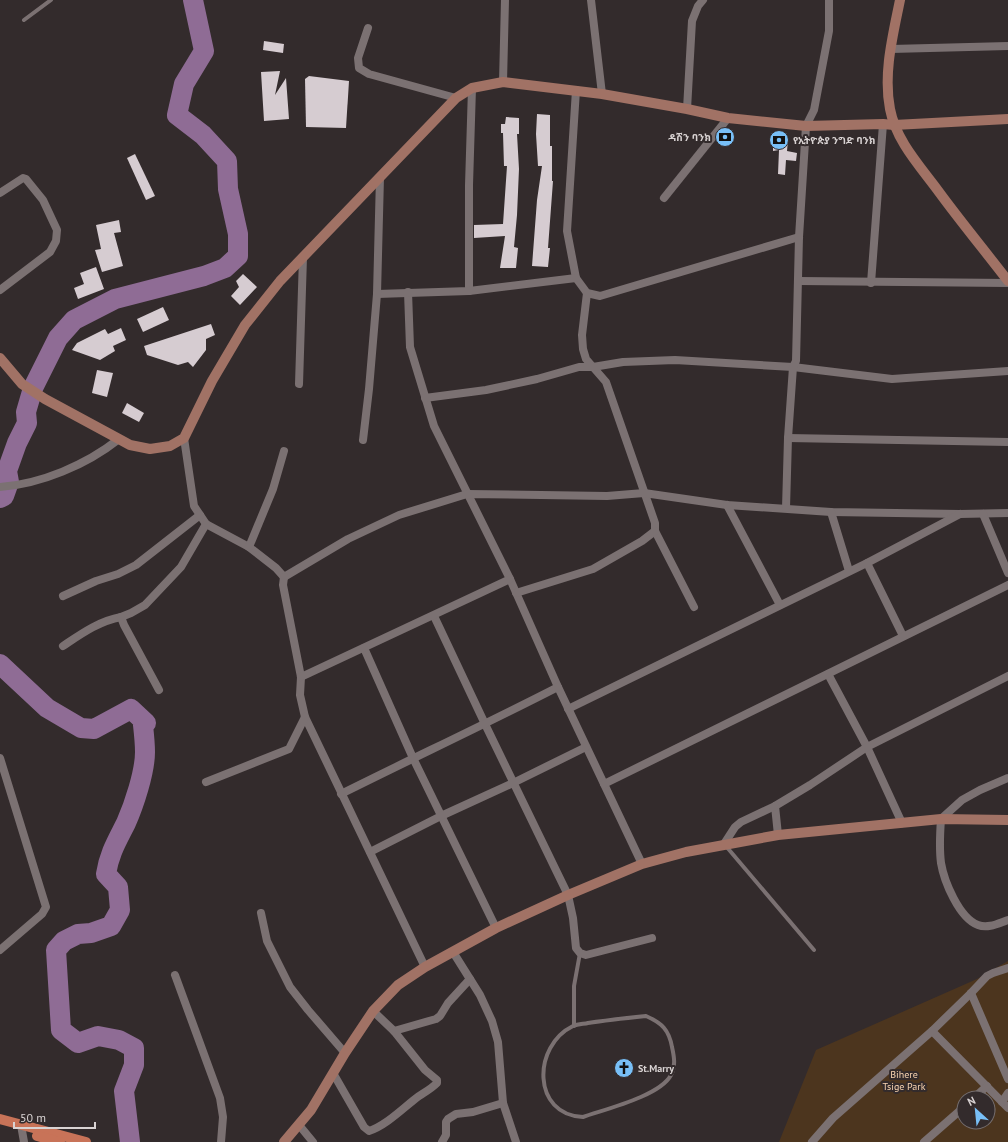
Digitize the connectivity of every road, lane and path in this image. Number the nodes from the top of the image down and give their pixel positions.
1 (51, 0) edge
2 (505, 0) edge
3 (590, 0) edge
4 (703, 0) edge
5 (829, 0) edge
6 (900, 0) edge
7 (24, 20) dead end
8 (368, 28) dead end
9 (1008, 46) edge
10 (891, 49) junction
11 (503, 82) junction
12 (472, 88) junction
13 (576, 90) junction
14 (602, 94) junction
15 (456, 98) junction
16 (687, 109) junction
17 (728, 118) junction
18 (1008, 119) edge
19 (883, 124) junction
20 (894, 125) junction
21 (806, 126) junction
22 (380, 177) junction
23 (0, 193) edge
24 (664, 198) dead end
25 (799, 237) junction
26 (303, 257) junction
27 (576, 278) junction
28 (798, 281) junction
29 (1008, 282) edge
30 (871, 283) junction
31 (0, 290) edge
32 (469, 290) junction
33 (408, 292) junction
34 (587, 293) junction
35 (377, 294) junction
36 (0, 358) edge
37 (593, 367) junction
38 (792, 367) junction
39 (1008, 371) edge
40 (299, 384) dead end
41 (425, 398) junction
42 (184, 438) junction
43 (788, 438) junction
44 (119, 439) junction
45 (363, 440) dead end
46 (1008, 442) edge
47 (284, 451) dead end
48 (0, 487) edge
49 (644, 493) junction
50 (467, 494) junction
51 (727, 505) junction
52 (786, 508) junction
53 (831, 512) junction
54 (1008, 513) edge
55 (200, 514) junction
56 (960, 514) junction
57 (983, 514) junction
58 (206, 524) junction
59 (654, 531) junction
60 (249, 547) junction
61 (867, 563) junction
62 (849, 571) junction
63 (1008, 574) edge
64 (284, 577) junction
65 (510, 579) junction
66 (1008, 585) edge
67 (516, 593) junction
68 (63, 596) dead end
69 (780, 605) junction
70 (694, 607) dead end
71 (434, 616) junction
72 (121, 617) junction
73 (903, 636) junction
74 (63, 646) dead end
75 (364, 648) junction
76 (828, 674) junction
77 (1008, 676) edge
78 (301, 678) junction
79 (558, 687) junction
80 (159, 690) dead end
81 (568, 709) junction
82 (305, 717) junction
83 (485, 724) junction
84 (586, 747) junction
85 (867, 747) junction
86 (0, 758) edge
87 (413, 758) junction
88 (1008, 778) edge
89 (206, 782) dead end
90 (513, 784) junction
91 (604, 784) junction
92 (341, 794) junction
93 (775, 806) junction
94 (441, 816) junction
95 (941, 819) junction
96 (1008, 820) edge
97 (902, 823) junction
98 (778, 835) junction
99 (724, 844) junction
100 (370, 852) junction
101 (642, 864) junction
102 (568, 895) junction
103 (261, 913) dead end
104 (1008, 920) edge
105 (496, 928) junction
106 (652, 938) dead end
107 (0, 950) edge
108 (814, 950) dead end
109 (453, 952) junction
110 (580, 953) junction
111 (425, 967) junction
112 (1008, 968) edge
113 (175, 975) dead end
114 (470, 979) junction
115 (971, 993) junction
116 (374, 1011) junction
117 (574, 1026) junction
118 (394, 1031) junction
119 (932, 1031) junction
120 (345, 1053) junction
121 (333, 1073) junction
122 (1008, 1078) edge
123 (987, 1086) junction
124 (983, 1090) edge
125 (1008, 1093) edge
126 (503, 1103) junction
127 (1005, 1105) edge
128 (956, 1114) edge
129 (0, 1119) edge
130 (0, 1125) edge
131 (299, 1125) junction
132 (22, 1133) edge
133 (60, 1142) edge
134 (86, 1142) edge
135 (221, 1142) edge
136 (284, 1142) edge
137 (313, 1142) edge
138 (442, 1142) edge
139 (516, 1142) edge
140 (812, 1142) edge
141 (924, 1142) edge

1 - 7 lane
2 - 11 street
3 - 14 street
4 - 16 street
5 - 21 street
6 - 10 street
8 - 15 street
9 - 10 street
10 - 20 street
11 - 12 street
11 - 13 street
12 - 15 street
12 - 32 street
13 - 14 street
13 - 27 street
14 - 16 street
15 - 22 street
16 - 17 street
17 - 21 street
17 - 24 street
18 - 20 street
19 - 20 street
19 - 21 street
19 - 30 street
20 - 29 street
21 - 25 street
22 - 26 street
22 - 35 street
23 - 31 street
25 - 28 street
25 - 34 street
26 - 40 street
26 - 42 street
27 - 32 street
27 - 34 street
28 - 30 street
28 - 38 street
29 - 30 street
32 - 33 street
33 - 35 street
33 - 41 street
34 - 37 street
35 - 45 street
36 - 44 street
37 - 38 street
37 - 41 street
37 - 49 street
38 - 39 street
38 - 43 street
41 - 50 street
42 - 44 street
42 - 55 street
43 - 46 street
43 - 52 street
44 - 48 street
47 - 60 street
49 - 50 street
49 - 51 street
49 - 59 street
50 - 64 street
50 - 65 street
51 - 52 street
51 - 69 street
52 - 53 street
53 - 56 street
53 - 62 street
54 - 57 street
55 - 58 street
55 - 68 street
56 - 57 street
56 - 61 street
57 - 63 street
58 - 60 street
58 - 72 street
59 - 67 street
59 - 70 street
60 - 64 street
61 - 62 street
61 - 73 street
62 - 69 street
64 - 78 street
65 - 67 street
65 - 71 street
66 - 73 street
67 - 79 street
69 - 81 street
71 - 75 street
71 - 83 street
72 - 74 street
72 - 80 street
73 - 76 street
75 - 78 street
75 - 87 street
76 - 85 street
76 - 91 street
77 - 85 street
78 - 82 street
79 - 81 street
79 - 83 street
81 - 84 street
82 - 89 street
82 - 92 street
83 - 87 street
83 - 90 street
84 - 90 street
84 - 91 street
85 - 93 street
85 - 97 street
86 - 107 street
87 - 92 street
87 - 94 street
88 - 95 street
90 - 94 street
90 - 102 street
91 - 101 street
92 - 100 street
93 - 98 street
93 - 99 street
94 - 100 street
94 - 105 street
95 - 96 street
95 - 97 street
95 - 104 street
97 - 98 street
98 - 99 street
99 - 101 street
99 - 108 lane
100 - 111 street
101 - 102 street
102 - 105 street
102 - 110 street
103 - 120 street
105 - 109 street
106 - 110 street
109 - 111 street
109 - 114 street
110 - 117 lane
111 - 116 street
112 - 115 street
113 - 135 street
114 - 118 street
114 - 126 street
115 - 119 street
115 - 122 street
116 - 118 street
116 - 120 street
117 - 117 lane
118 - 121 street
119 - 123 street
119 - 140 street
120 - 121 street
121 - 131 street
123 - 124 street
123 - 127 street
125 - 127 street
126 - 138 street
126 - 139 street
128 - 141 street
129 - 132 main road
130 - 132 main road
131 - 136 street
131 - 137 street
132 - 133 main road
132 - 134 main road

